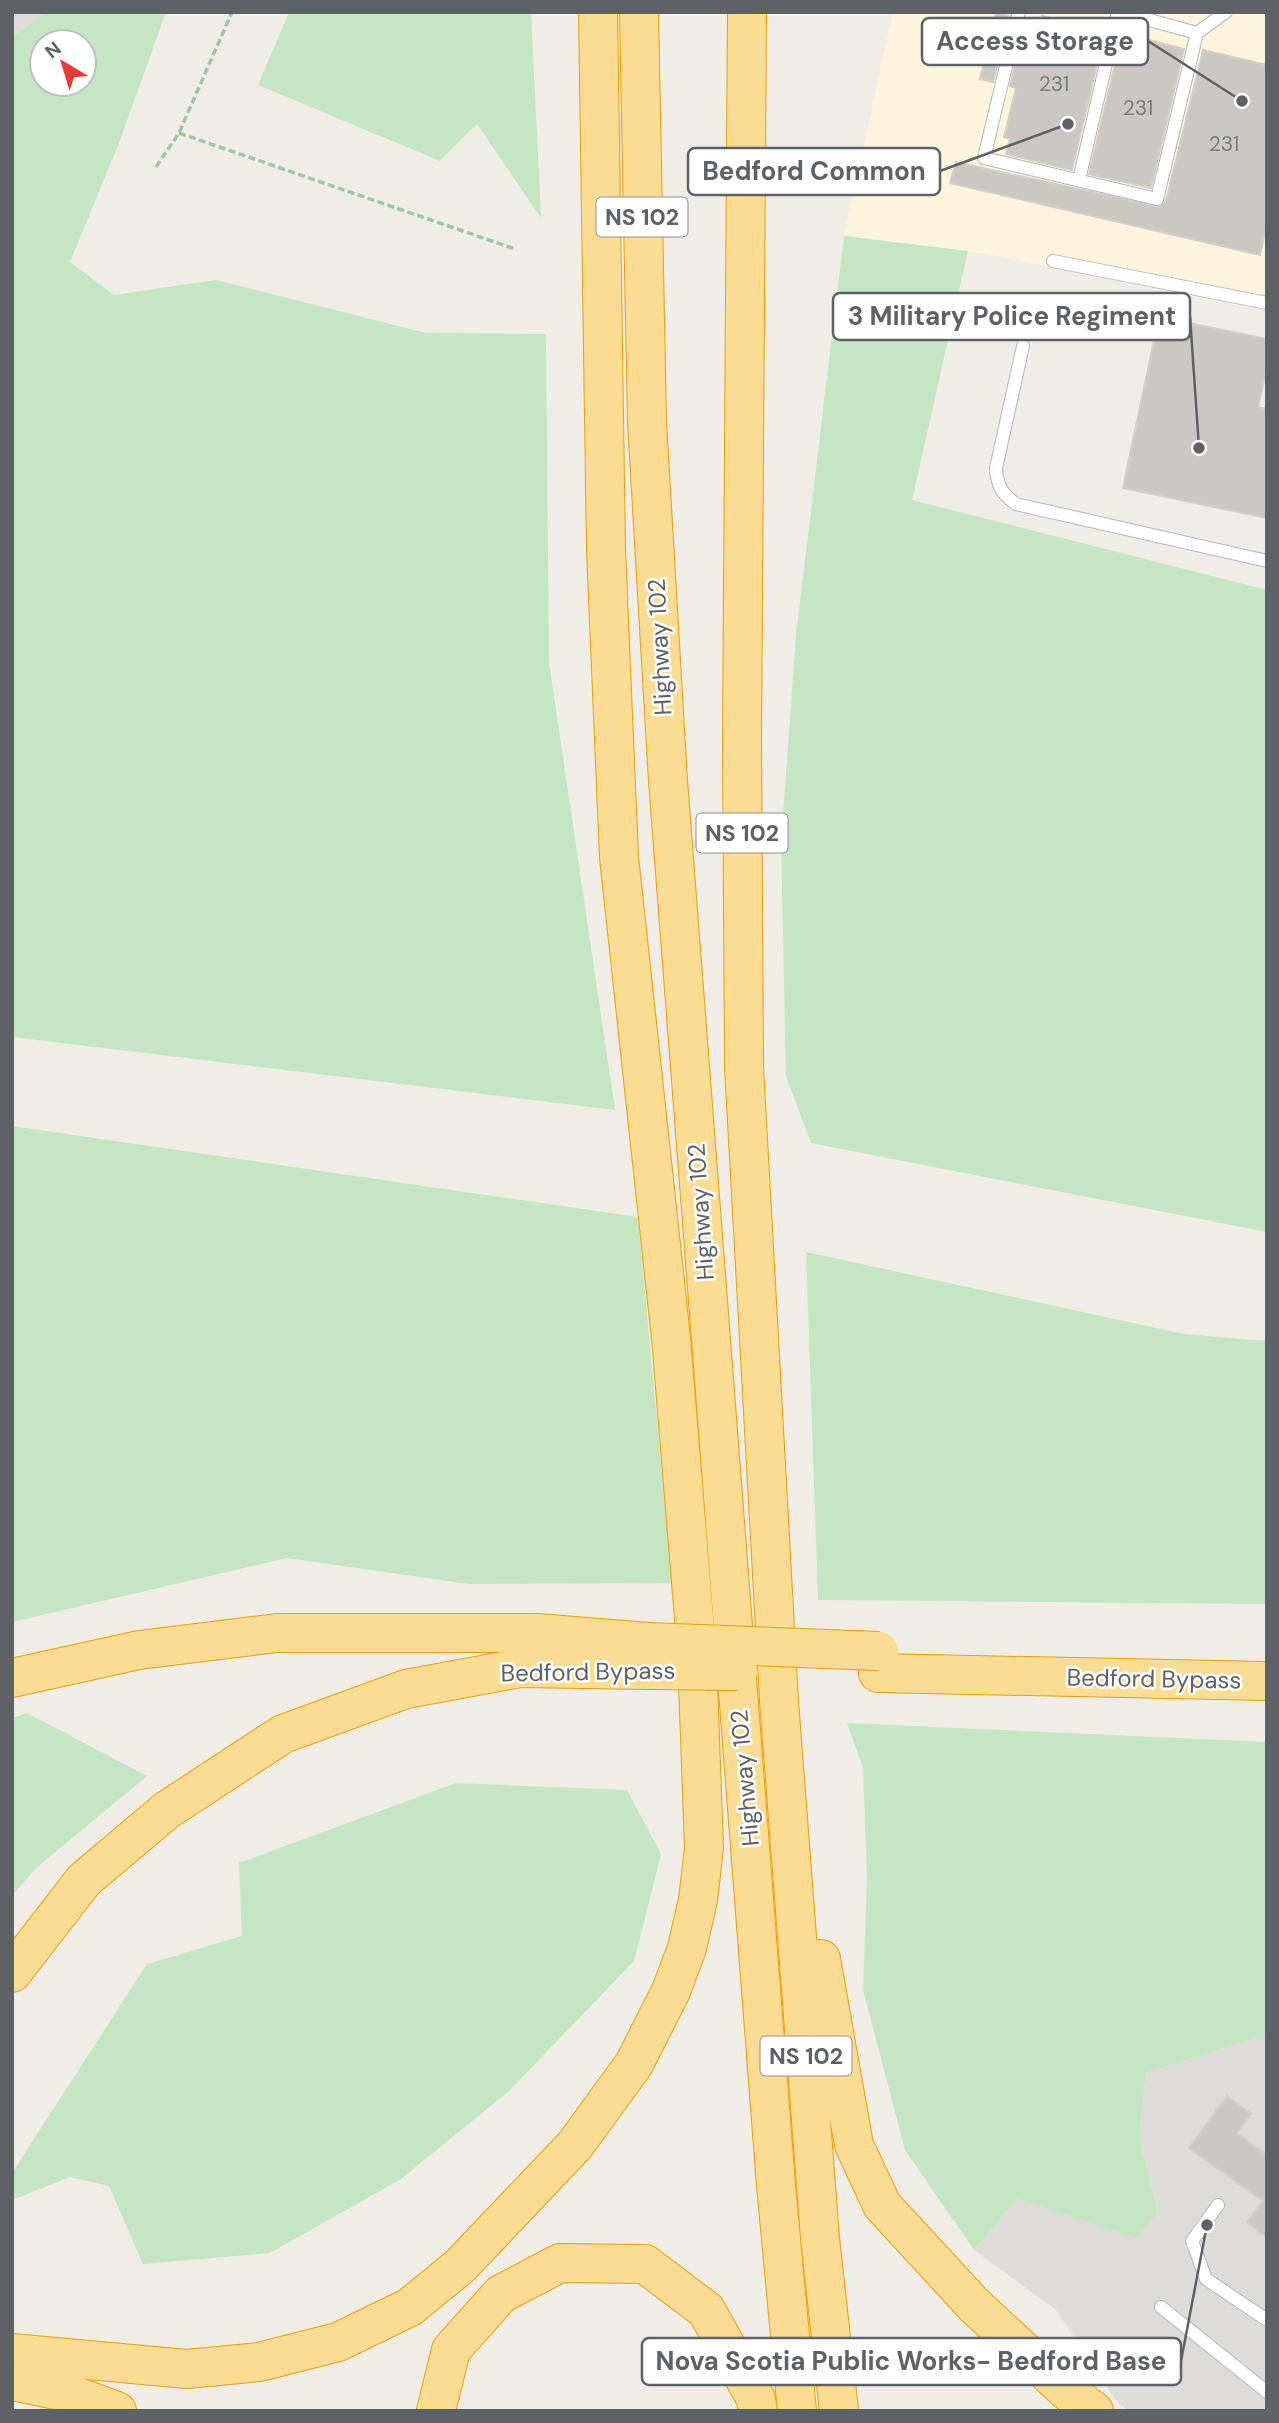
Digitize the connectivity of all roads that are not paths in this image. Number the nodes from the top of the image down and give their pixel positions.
1 (598, 12) edge
2 (639, 12) edge
3 (747, 12) edge
4 (1019, 12) edge
5 (1119, 12) edge
6 (1226, 12) edge
7 (1197, 33) junction
8 (1079, 180) junction
9 (1053, 261) dead end
10 (1267, 303) edge
11 (1023, 346) dead end
12 (602, 370) junction
13 (1267, 561) edge
14 (711, 1343) junction
15 (648, 1656) junction
16 (1267, 1658) edge
17 (878, 1662) junction
18 (12, 1678) edge
19 (1267, 1681) edge
20 (779, 1701) junction
21 (12, 1973) edge
22 (1218, 2205) dead end
23 (1161, 2307) dead end
24 (1267, 2320) edge
25 (12, 2353) edge
26 (12, 2381) edge
27 (1267, 2392) edge
28 (12, 2402) edge
29 (44, 2411) edge
30 (117, 2411) edge
31 (436, 2411) edge
32 (758, 2411) edge
33 (797, 2411) edge
34 (839, 2411) edge
35 (1094, 2411) edge

1 - 12 highway
2 - 14 highway, Highway 102 / NS 102
3 - 20 highway, Highway 102 / NS 102
4 - 8 lane
5 - 7 lane
5 - 8 lane
6 - 7 lane
7 - 8 lane
9 - 10 lane
11 - 13 lane
12 - 14 highway
12 - 25 highway
14 - 33 highway, Highway 102 / NS 102
15 - 17 highway, Bedford Bypass, bridge
15 - 18 highway, Bedford Bypass
15 - 21 highway, Bedford Bypass
16 - 17 highway, Bedford Bypass
17 - 19 highway, Bedford Bypass
20 - 34 highway, Highway 102 / NS 102
20 - 35 highway
22 - 24 lane
23 - 27 lane
26 - 30 highway
28 - 29 highway
31 - 32 highway

